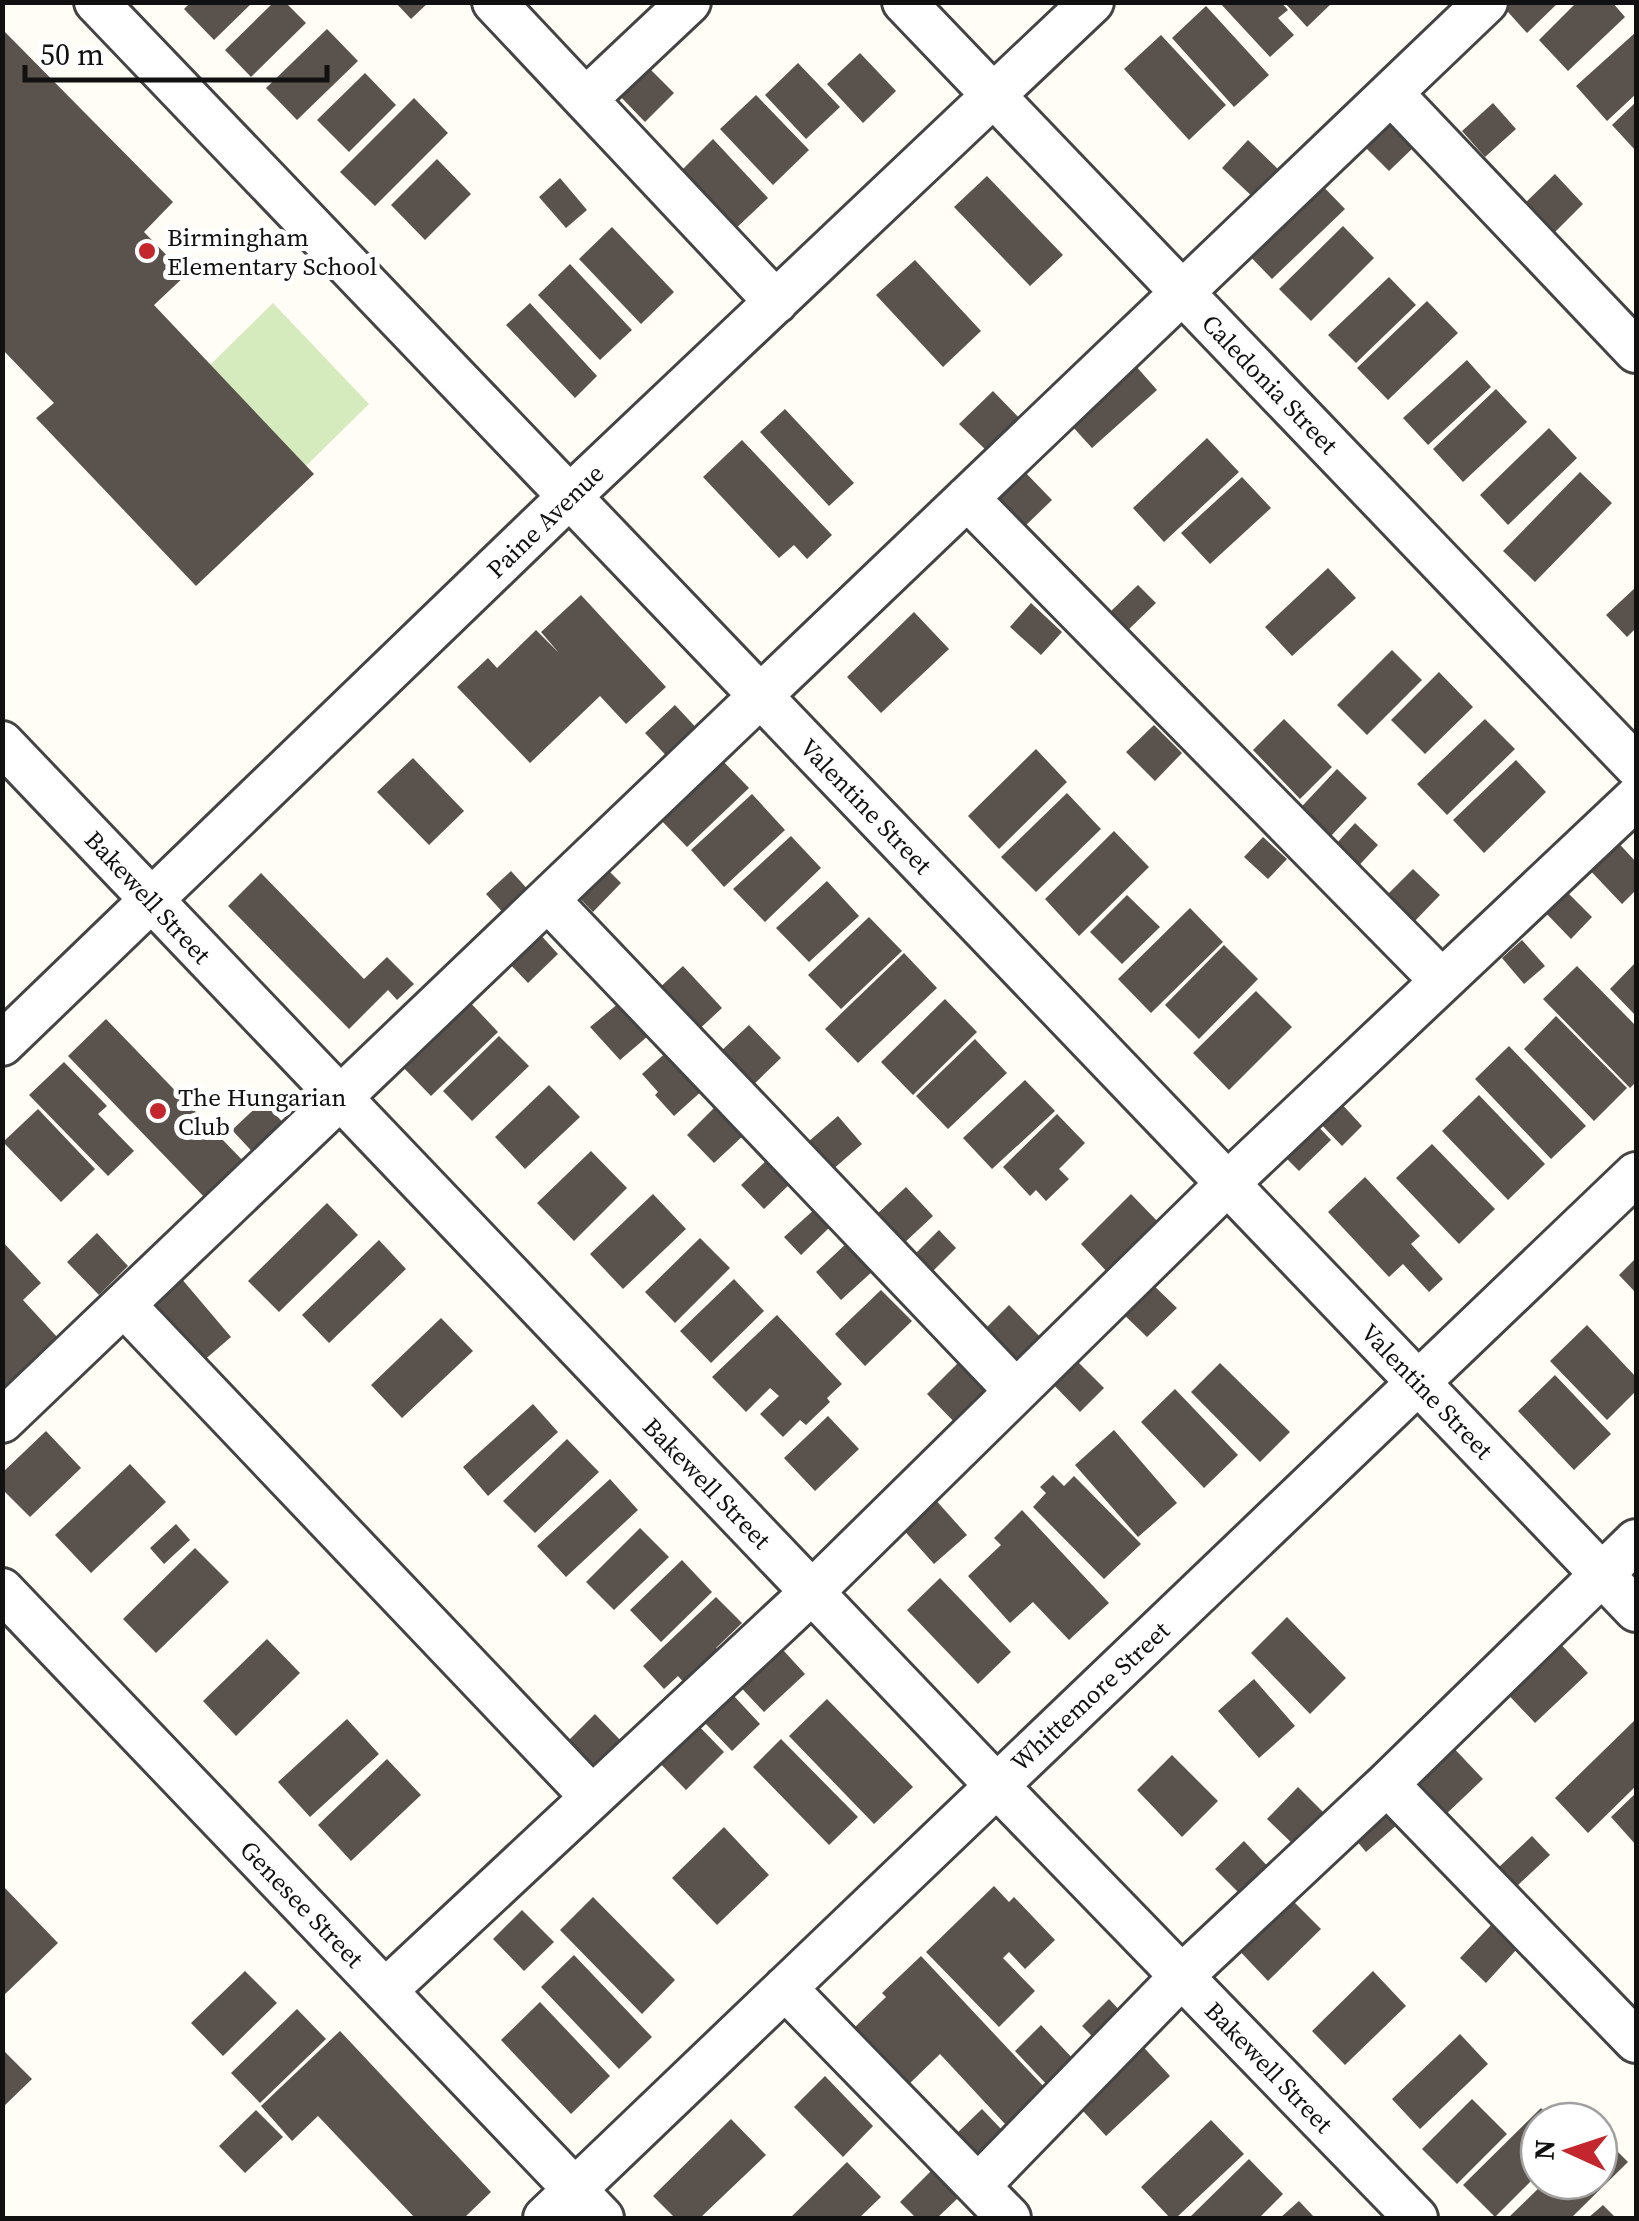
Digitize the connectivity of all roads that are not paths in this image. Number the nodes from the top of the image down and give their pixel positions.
1 (96, 2) edge
2 (494, 2) edge
3 (689, 2) edge
4 (904, 2) edge
5 (1092, 2) edge
6 (1486, 2) edge
7 (1392, 92) junction
8 (994, 97) junction
9 (586, 100) junction
10 (1182, 293) junction
11 (776, 302) junction
12 (1636, 351) edge
13 (570, 497) junction
14 (968, 498) junction
15 (761, 696) junction
16 (2, 743) edge
17 (1636, 766) edge
18 (1636, 798) edge
19 (548, 900) junction
20 (153, 902) junction
21 (1442, 981) junction
22 (2, 1044) edge
23 (340, 1098) junction
24 (1636, 1174) edge
25 (1228, 1183) junction
26 (124, 1305) junction
27 (1420, 1383) junction
28 (1016, 1391) junction
29 (2, 1421) edge
30 (1636, 1541) edge
31 (1600, 1572) junction
32 (2, 1590) edge
33 (812, 1592) junction
34 (1636, 1610) edge
35 (1387, 1784) junction
36 (996, 1785) junction
37 (592, 1797) junction
38 (1181, 1976) junction
39 (785, 1988) junction
40 (385, 1991) junction
41 (1636, 2042) edge
42 (978, 2186) junction
43 (574, 2209) edge
44 (1009, 2218) edge
45 (1416, 2218) edge

1 - 13 street, Valentine Street
2 - 9 street
3 - 9 street
4 - 8 street, Caledonia Street
5 - 8 street, Paine Avenue
6 - 7 street
7 - 10 street
7 - 12 street
8 - 10 street, Caledonia Street
8 - 11 street, Paine Avenue
9 - 11 street
10 - 14 street
10 - 17 street, Caledonia Street
11 - 13 street, Paine Avenue
13 - 15 street, Valentine Street
13 - 20 street, Paine Avenue
14 - 15 street
14 - 21 street
15 - 19 street
15 - 25 street, Valentine Street
16 - 20 street, Bakewell Street
18 - 21 street
19 - 23 street
19 - 28 street
20 - 22 street, Paine Avenue
20 - 23 street, Bakewell Street
21 - 25 street
23 - 26 street
23 - 33 street, Bakewell Street
24 - 27 street, Whittemore Street
25 - 27 street, Valentine Street
25 - 28 street
26 - 29 street
26 - 37 street
27 - 31 street, Valentine Street
27 - 36 street, Whittemore Street
28 - 33 street
30 - 31 street
31 - 34 street, Valentine Street
31 - 35 street
32 - 40 street, Genesee Street
33 - 36 street, Bakewell Street
33 - 37 street
35 - 38 street
35 - 41 street
36 - 38 street, Bakewell Street
36 - 39 street, Whittemore Street
37 - 40 street
38 - 42 street
38 - 45 street, Bakewell Street
39 - 42 street
39 - 43 street, Whittemore Street
40 - 43 street, Genesee Street
42 - 44 street

